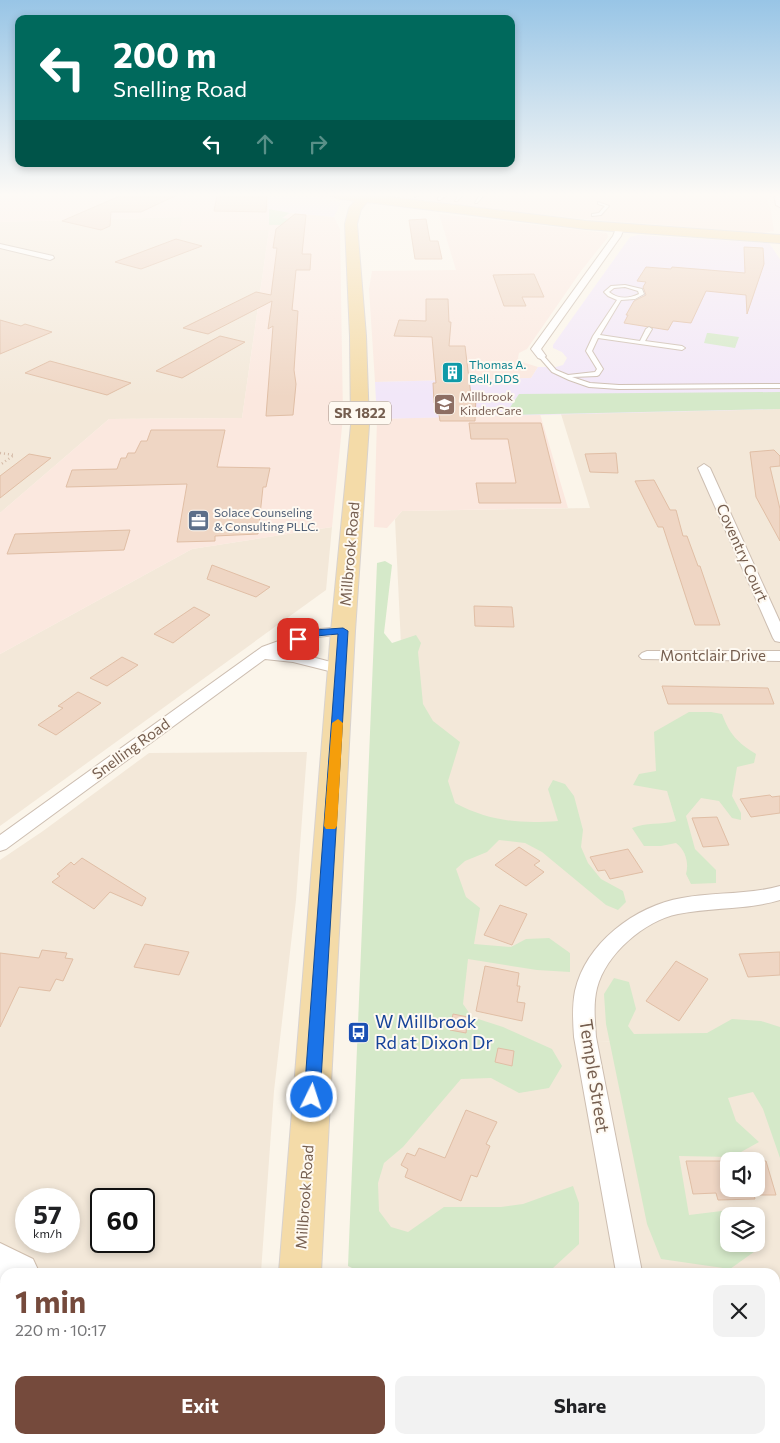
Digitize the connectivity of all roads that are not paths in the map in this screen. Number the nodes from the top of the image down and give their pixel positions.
1 (353, 262) edge
2 (598, 262) edge
3 (620, 298) junction
4 (649, 330) dead end
5 (596, 336) junction
6 (642, 342) junction
7 (682, 348) dead end
8 (541, 356) joint
9 (597, 374) junction
10 (564, 376) junction
11 (780, 386) edge
12 (619, 387) junction
13 (704, 468) dead end
14 (343, 631) junction
15 (780, 638) edge
16 (261, 654) junction
17 (647, 656) dead end
18 (780, 656) edge
19 (341, 670) junction
20 (0, 844) edge
21 (780, 894) edge
22 (0, 1262) edge
23 (12, 1268) edge
24 (300, 1268) edge
25 (628, 1268) edge

1 - 14 main road, Millbrook Road / SR 1822
2 - 8 street
3 - 3 lane
3 - 5 lane
4 - 6 lane
5 - 6 lane
5 - 9 lane
6 - 7 lane
8 - 10 lane
9 - 10 lane
9 - 12 lane
10 - 12 lane
11 - 12 lane
13 - 15 street, Coventry Court
14 - 16 street, Snelling Road
14 - 19 main road, Millbrook Road / SR 1822
16 - 19 street
16 - 20 street, Snelling Road
17 - 18 street, Montclair Drive
19 - 24 main road, Millbrook Road / SR 1822
21 - 25 street, Temple Street
22 - 23 street

